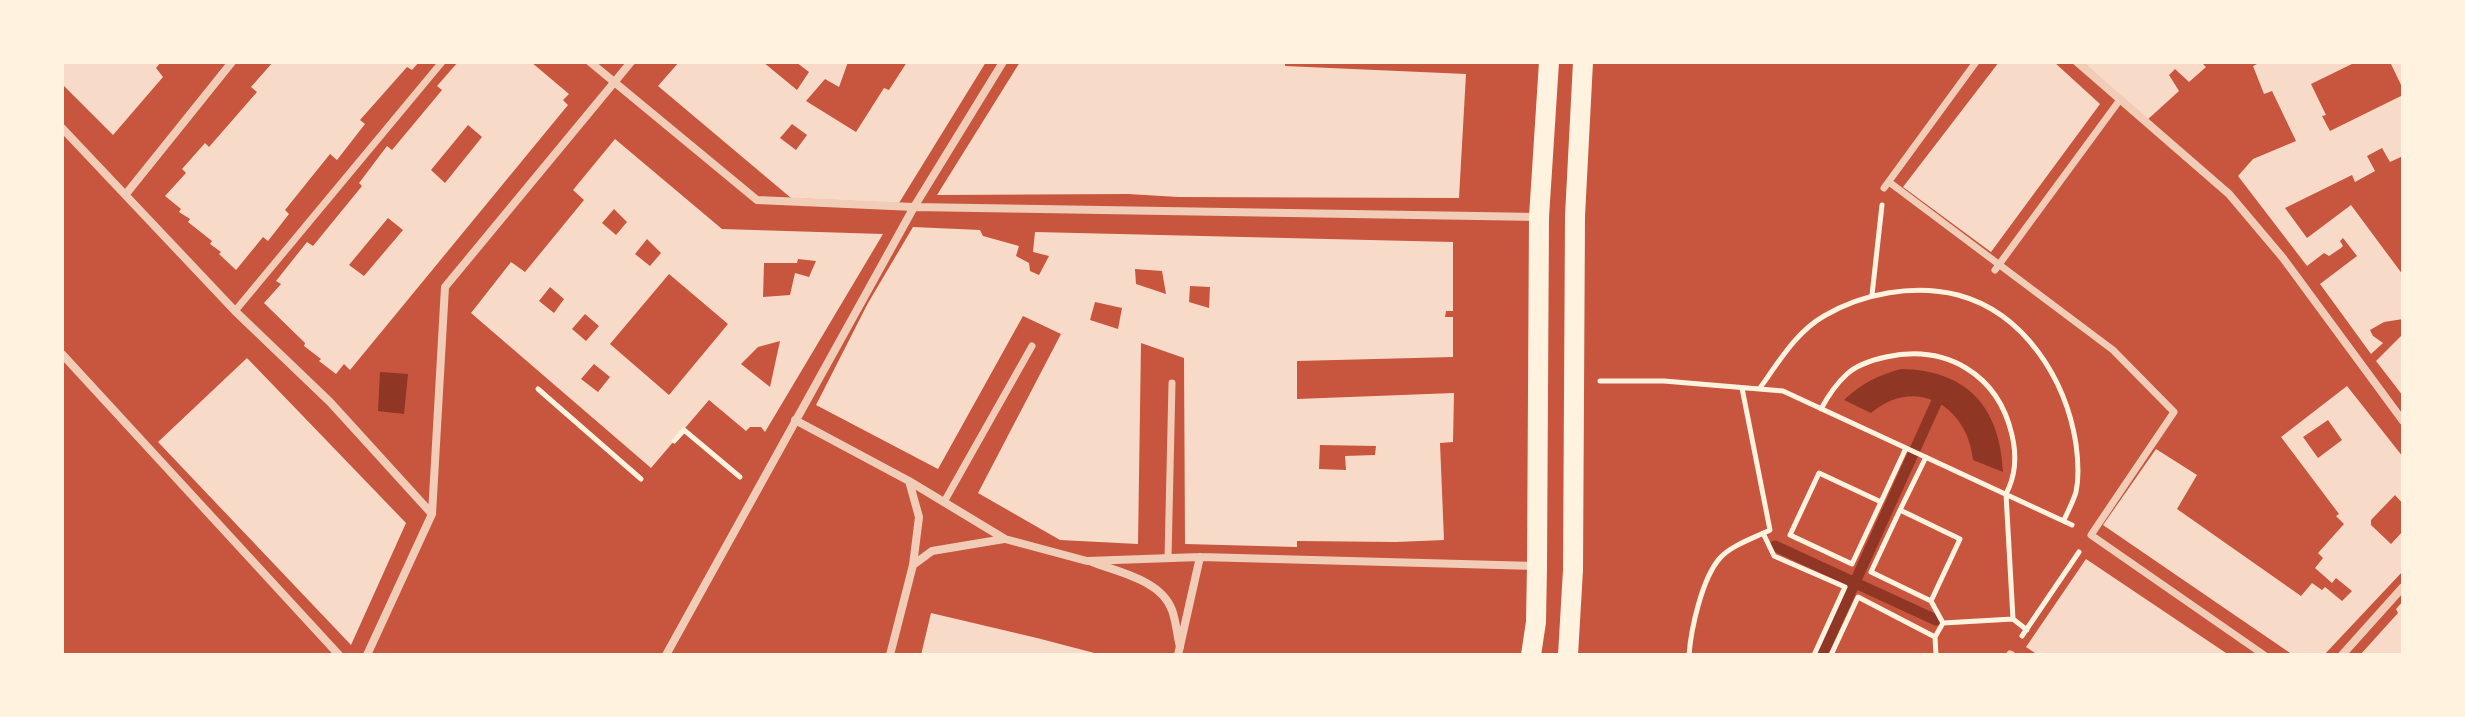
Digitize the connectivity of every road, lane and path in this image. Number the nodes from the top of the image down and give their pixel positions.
1 (232, 62) edge
2 (442, 62) edge
3 (590, 62) edge
4 (631, 62) edge
5 (1003, 62) edge
6 (1549, 62) edge
7 (1583, 62) edge
8 (1976, 62) edge
9 (2077, 62) edge
10 (614, 83) junction
11 (2119, 101) junction
12 (62, 128) edge
13 (1886, 185) junction
14 (126, 194) junction
15 (914, 207) junction
16 (1539, 217) junction
17 (1997, 267) junction
18 (1872, 295) junction
19 (235, 311) junction
20 (1032, 346) dead end
21 (62, 354) edge
22 (1599, 381) dead end
23 (1172, 383) dead end
24 (1742, 388) junction
25 (538, 389) dead end
26 (1759, 389) junction
27 (1821, 409) junction
28 (795, 420) junction
29 (2403, 421) edge
30 (674, 441) dead end
31 (1907, 449) junction
32 (1925, 456) junction
33 (641, 479) dead end
34 (909, 481) junction
35 (757, 490) junction
36 (2006, 494) junction
37 (944, 502) junction
38 (1881, 502) junction
39 (1900, 510) junction
40 (432, 514) junction
41 (2064, 520) junction
42 (1763, 533) junction
43 (2091, 535) junction
44 (1005, 539) junction
45 (1200, 557) junction
46 (1168, 558) junction
47 (1087, 561) junction
48 (913, 565) junction
49 (1537, 566) junction
50 (2403, 587) edge
51 (1931, 601) junction
52 (2013, 619) junction
53 (1943, 623) junction
54 (2027, 630) junction
55 (1935, 637) junction
56 (1179, 651) edge
57 (2011, 654) edge
58 (339, 655) edge
59 (367, 655) edge
60 (666, 655) edge
61 (890, 655) edge
62 (1531, 655) edge
63 (1568, 655) edge
64 (1689, 655) edge
65 (1814, 655) edge
66 (1831, 655) edge
67 (1936, 655) edge
68 (2264, 655) edge
69 (2342, 655) edge

1 - 14 street
2 - 19 street
3 - 10 street
4 - 10 street
5 - 15 street
6 - 16 main road
7 - 63 main road
8 - 13 street
9 - 11 street
10 - 15 street
10 - 40 street
11 - 17 street
11 - 29 street
12 - 14 street
13 - 17 street
13 - 18 path
14 - 19 street
15 - 16 street
15 - 28 street
16 - 49 main road
17 - 43 street
18 - 26 path
18 - 41 path
19 - 40 street
20 - 37 street
21 - 58 street
22 - 24 path
23 - 46 street
24 - 26 path
24 - 42 path
25 - 33 path
26 - 27 path
27 - 31 path
27 - 36 path
28 - 34 street
28 - 35 street
30 - 35 path
31 - 32 path
31 - 38 path
32 - 36 path
32 - 39 path
34 - 37 street
34 - 48 street
35 - 60 street
36 - 41 path
36 - 52 path
37 - 44 street
38 - 38 path
39 - 51 path
39 - 51 path
40 - 59 street
41 - 43 path
42 - 64 path
42 - 65 path
43 - 54 path
43 - 68 street
44 - 47 street
44 - 48 street
45 - 46 street
45 - 49 street
45 - 56 street
46 - 47 street
47 - 56 street
48 - 61 street
49 - 62 main road
50 - 69 street
51 - 53 path
52 - 53 path
52 - 54 path
53 - 55 path
54 - 57 path
55 - 66 path
55 - 67 path

